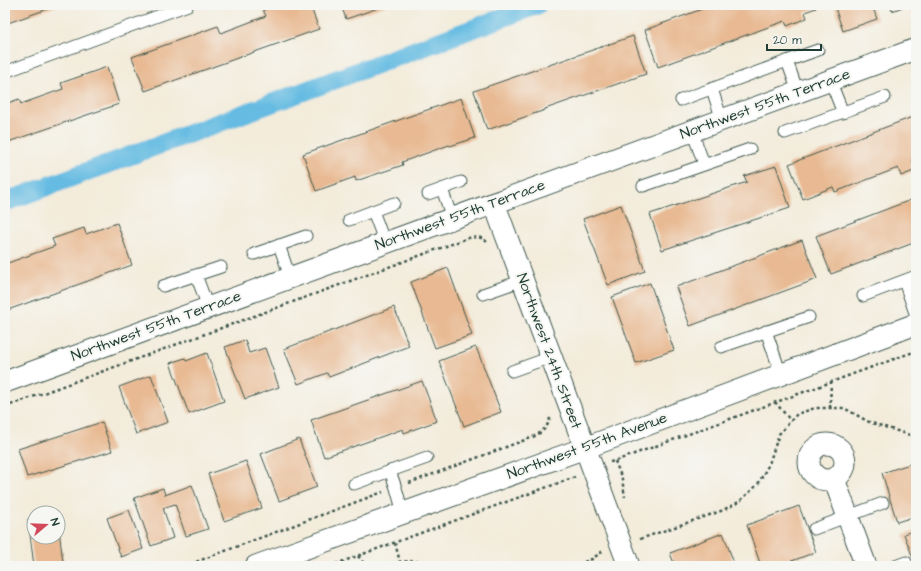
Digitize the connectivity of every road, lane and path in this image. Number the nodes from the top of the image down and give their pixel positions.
1 (188, 5) edge
2 (916, 49) edge
3 (818, 50) dead end
4 (787, 61) junction
5 (5, 72) edge
6 (830, 80) junction
7 (712, 89) junction
8 (798, 92) junction
9 (885, 97) dead end
10 (681, 100) dead end
11 (843, 113) junction
12 (722, 120) junction
13 (692, 131) junction
14 (785, 133) dead end
15 (750, 148) dead end
16 (704, 164) junction
17 (461, 182) dead end
18 (643, 186) dead end
19 (442, 189) junction
20 (428, 194) dead end
21 (394, 203) dead end
22 (494, 203) junction
23 (373, 211) junction
24 (452, 218) junction
25 (349, 220) dead end
26 (306, 236) dead end
27 (385, 243) junction
28 (279, 245) junction
29 (490, 247) dead end
30 (254, 254) dead end
31 (221, 267) dead end
32 (196, 275) junction
33 (916, 276) edge
34 (290, 277) junction
35 (523, 280) junction
36 (904, 281) junction
37 (163, 286) dead end
38 (484, 294) dead end
39 (863, 296) dead end
40 (208, 307) junction
41 (916, 316) edge
42 (809, 317) dead end
43 (916, 324) edge
44 (766, 331) junction
45 (722, 347) dead end
46 (916, 350) edge
47 (551, 357) junction
48 (512, 371) dead end
49 (781, 374) junction
50 (5, 382) edge
51 (831, 382) junction
52 (775, 402) junction
53 (5, 407) edge
54 (551, 408) dead end
55 (830, 408) junction
56 (790, 421) junction
57 (916, 434) edge
58 (585, 448) junction
59 (427, 458) dead end
60 (615, 461) junction
61 (609, 462) dead end
62 (390, 471) junction
63 (575, 477) dead end
64 (834, 479) dead end
65 (354, 484) dead end
66 (396, 488) junction
67 (626, 498) dead end
68 (883, 503) dead end
69 (403, 513) junction
70 (848, 517) junction
71 (814, 529) dead end
72 (637, 536) dead end
73 (395, 543) junction
74 (358, 556) junction
75 (400, 562) junction
76 (906, 562) dead end
77 (185, 566) edge
78 (256, 566) edge
79 (330, 566) edge
80 (366, 566) edge
81 (387, 566) edge
82 (432, 566) edge
83 (629, 566) edge
84 (866, 566) edge
85 (895, 566) edge

1 - 5 lane
2 - 6 street, Northwest 55th Terrace
3 - 4 lane
4 - 7 lane
4 - 8 lane
6 - 8 street, Northwest 55th Terrace
6 - 11 lane
7 - 10 lane
7 - 12 lane
8 - 12 street, Northwest 55th Terrace
9 - 11 lane
11 - 14 lane
12 - 13 street, Northwest 55th Terrace
13 - 16 lane
13 - 22 street, Northwest 55th Terrace
15 - 16 lane
16 - 18 lane
17 - 19 lane
19 - 20 lane
19 - 24 lane
21 - 23 lane
22 - 24 street, Northwest 55th Terrace
22 - 35 street, Northwest 24th Street
23 - 25 lane
23 - 27 lane
24 - 27 street, Northwest 55th Terrace
26 - 28 lane
27 - 34 street, Northwest 55th Terrace
28 - 30 lane
28 - 34 lane
29 - 53 path
31 - 32 lane
32 - 37 lane
32 - 40 lane
33 - 36 lane
34 - 40 street, Northwest 55th Terrace
35 - 38 lane
35 - 47 street, Northwest 24th Street
36 - 39 lane
36 - 41 lane
40 - 50 street, Northwest 55th Terrace
42 - 44 lane
43 - 49 street, Northwest 55th Avenue
44 - 45 lane
44 - 49 lane
46 - 51 path
47 - 48 lane
47 - 58 street, Northwest 24th Street
49 - 58 street, Northwest 55th Avenue
51 - 52 path
51 - 55 path
52 - 56 path
52 - 60 path
54 - 66 path
55 - 56 path
55 - 57 path
56 - 72 path
58 - 69 street, Northwest 55th Avenue
58 - 83 street, Northwest 24th Street
59 - 62 lane
60 - 61 path
60 - 67 path
62 - 65 lane
62 - 66 lane
63 - 73 path
64 - 70 street
66 - 69 lane
66 - 77 path
68 - 70 lane
69 - 78 street, Northwest 55th Avenue
70 - 71 lane
70 - 84 street
73 - 74 path
73 - 75 path
74 - 79 path
74 - 80 path
75 - 81 path
75 - 82 path
76 - 85 lane

